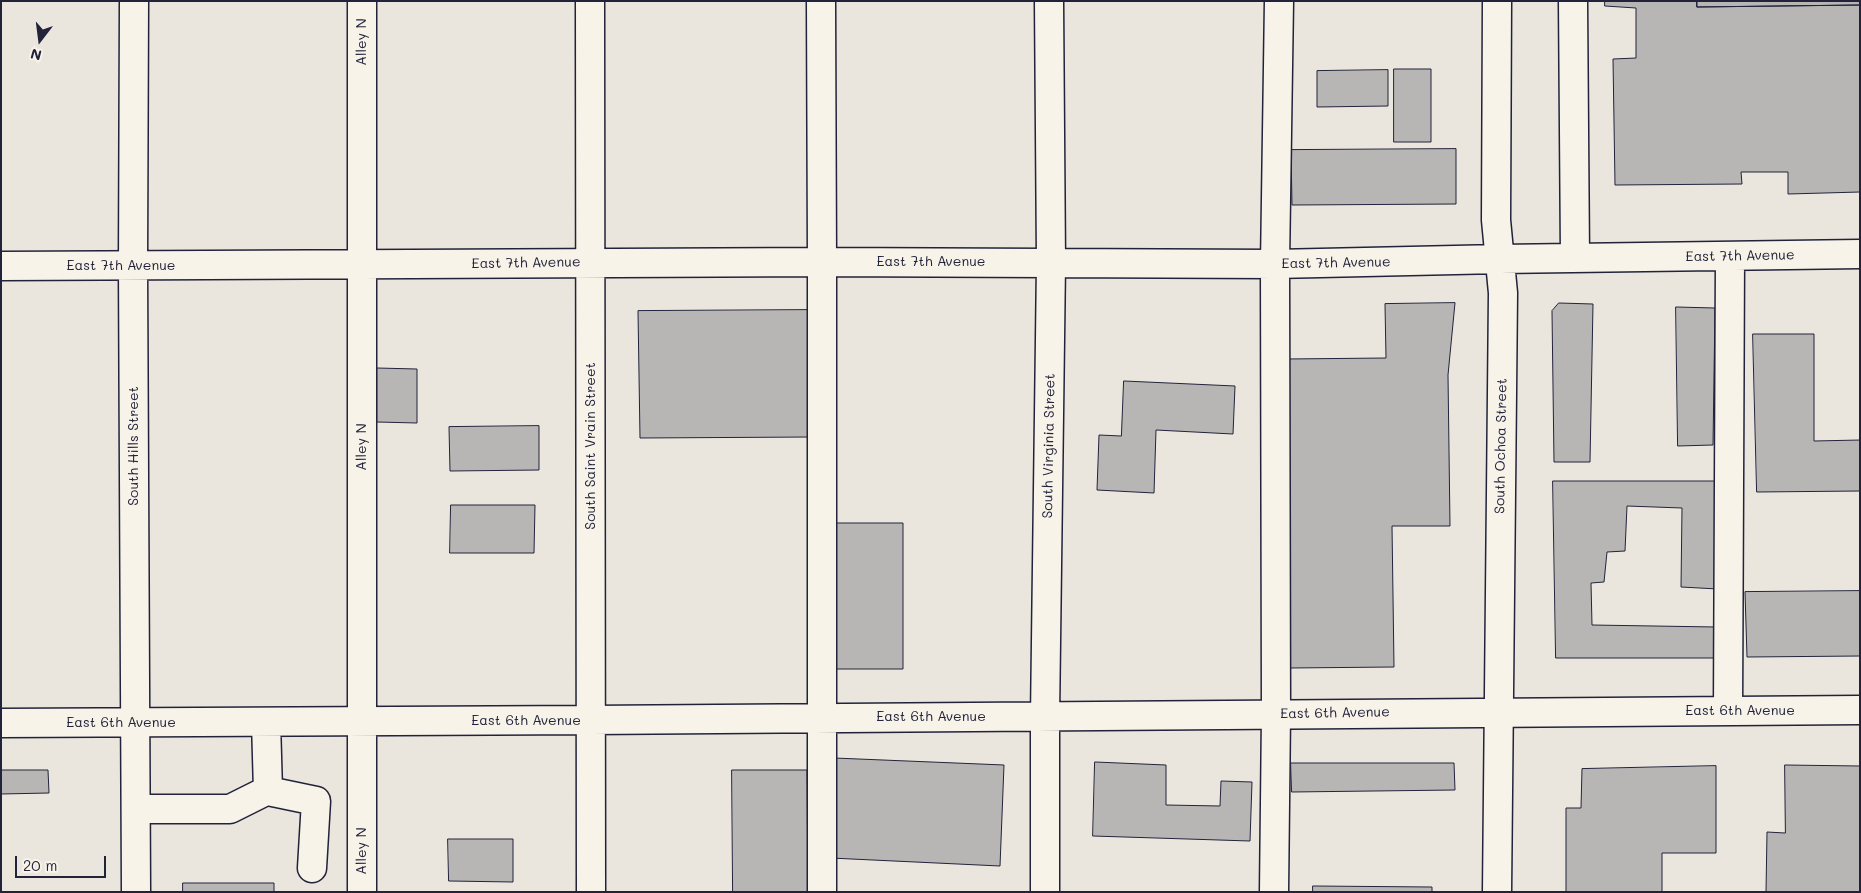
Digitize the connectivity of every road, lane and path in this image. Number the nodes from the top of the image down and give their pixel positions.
1 (134, 1) edge
2 (362, 1) edge
3 (590, 1) edge
4 (821, 1) edge
5 (1049, 1) edge
6 (1279, 1) edge
7 (1497, 1) edge
8 (1573, 1) edge
9 (1860, 254) edge
10 (1730, 256) junction
11 (1576, 258) junction
12 (1500, 259) junction
13 (591, 262) junction
14 (822, 262) junction
15 (1051, 263) junction
16 (1275, 264) junction
17 (362, 265) junction
18 (1, 266) edge
19 (133, 266) junction
20 (1860, 710) edge
21 (1728, 711) junction
22 (1497, 712) junction
23 (1276, 714) junction
24 (1045, 717) junction
25 (821, 718) junction
26 (591, 720) junction
27 (362, 721) junction
28 (266, 722) junction
29 (1, 723) edge
30 (136, 723) junction
31 (268, 790) junction
32 (136, 810) junction
33 (312, 868) dead end
34 (136, 892) edge
35 (362, 892) edge
36 (591, 892) edge
37 (822, 892) edge
38 (1045, 892) edge
39 (1274, 892) edge
40 (1497, 892) edge

1 - 19 street, South Hills Street
2 - 17 street, Alley N
3 - 13 street, South Saint Vrain Street
4 - 14 street
5 - 15 street, South Virginia Street
6 - 16 street
7 - 12 street, South Ochoa Street
8 - 11 street
9 - 10 street, East 7th Avenue
10 - 11 street, East 7th Avenue
10 - 21 street
11 - 12 street, East 7th Avenue
12 - 16 street, East 7th Avenue
12 - 22 street, South Ochoa Street
13 - 14 street, East 7th Avenue
13 - 17 street, East 7th Avenue
13 - 26 street, South Saint Vrain Street
14 - 15 street, East 7th Avenue
14 - 25 street
15 - 16 street, East 7th Avenue
15 - 24 street, South Virginia Street
16 - 23 street
17 - 19 street, East 7th Avenue
17 - 27 street, Alley N
18 - 19 street, East 7th Avenue
19 - 30 street, South Hills Street
20 - 21 street, East 6th Avenue
21 - 22 street, East 6th Avenue
22 - 23 street, East 6th Avenue
22 - 40 street, South Ochoa Street
23 - 24 street, East 6th Avenue
23 - 39 street
24 - 25 street, East 6th Avenue
24 - 38 street, South Virginia Street
25 - 26 street, East 6th Avenue
25 - 37 street
26 - 27 street, East 6th Avenue
26 - 36 street, South Saint Vrain Street
27 - 28 street, East 6th Avenue
27 - 35 street, Alley N
28 - 30 street, East 6th Avenue
28 - 31 street
29 - 30 street, East 6th Avenue
30 - 32 street, South Hills Street
31 - 32 street
31 - 33 street
32 - 34 street, South Hills Street

